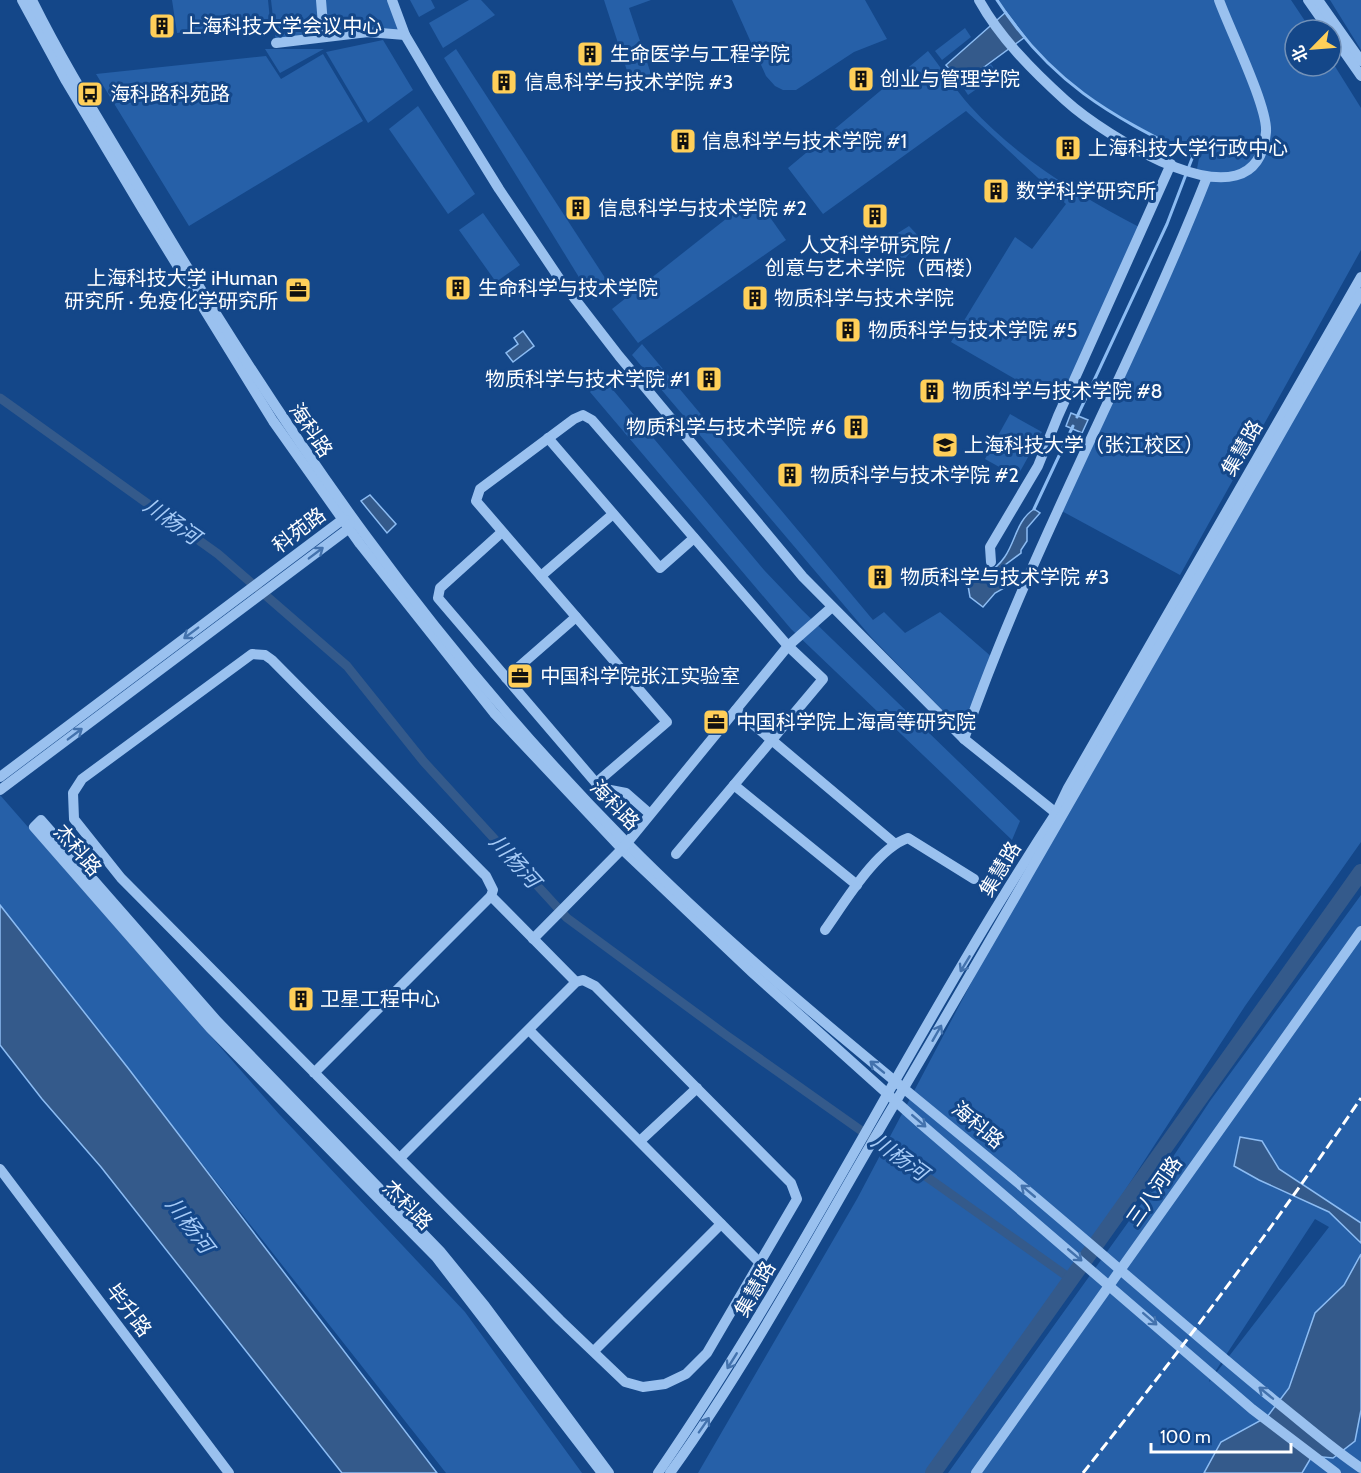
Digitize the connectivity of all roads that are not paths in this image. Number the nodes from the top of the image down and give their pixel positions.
1 (22, 0) edge
2 (32, 0) edge
3 (321, 0) edge
4 (392, 0) edge
5 (980, 0) edge
6 (1219, 0) edge
7 (1308, 0) edge
8 (1318, 0) edge
9 (1321, 18) edge
10 (405, 35) junction
11 (324, 37) junction
12 (276, 43) dead end
13 (1343, 50) edge
14 (1361, 61) edge
15 (1361, 76) edge
16 (1176, 167) junction
17 (1207, 177) junction
18 (1361, 277) edge
19 (1361, 293) edge
20 (548, 438) junction
21 (613, 514) junction
22 (347, 523) junction
23 (502, 532) junction
24 (694, 538) junction
25 (992, 562) dead end
26 (541, 576) junction
27 (832, 607) junction
28 (576, 617) junction
29 (788, 646) junction
30 (506, 678) junction
31 (736, 710) junction
32 (964, 739) junction
33 (772, 740) junction
34 (25, 764) junction
35 (0, 777) edge
36 (596, 783) junction
37 (734, 785) junction
38 (0, 790) edge
39 (1056, 813) junction
40 (650, 814) junction
41 (894, 843) junction
42 (624, 846) junction
43 (676, 854) dead end
44 (974, 879) dead end
45 (857, 885) junction
46 (491, 896) junction
47 (825, 930) dead end
48 (1361, 931) edge
49 (533, 939) junction
50 (576, 982) junction
51 (529, 1030) junction
52 (315, 1073) junction
53 (900, 1084) junction
54 (697, 1088) junction
55 (892, 1098) junction
56 (640, 1141) junction
57 (862, 1150) junction
58 (400, 1158) junction
59 (1, 1173) edge
60 (721, 1224) junction
61 (760, 1263) junction
62 (1119, 1268) junction
63 (1108, 1282) junction
64 (594, 1351) junction
65 (1361, 1468) edge
66 (229, 1473) edge
67 (602, 1473) edge
68 (609, 1473) edge
69 (658, 1473) edge
70 (670, 1473) edge
71 (976, 1473) edge
72 (1336, 1473) edge

1 - 22 street, 海科路
2 - 22 street, 海科路
3 - 11 street
4 - 10 street
5 - 16 street
6 - 17 street
7 - 9 street
8 - 14 street
10 - 11 street
10 - 27 street
11 - 12 street
13 - 15 street
16 - 17 street
16 - 25 street
17 - 32 street
18 - 39 street, 集慧路
53 -> 19 street, 集慧路
20 - 21 street
20 - 23 street
20 - 24 street
21 - 24 street
21 - 26 street
22 - 34 street, 科苑路
22 - 42 street, 海科路
23 - 26 street
23 - 30 street
24 - 29 street
26 - 28 street
27 - 29 street
27 - 32 street
28 - 30 street
28 - 36 street
29 - 31 street
29 - 33 street
30 - 36 street
31 - 33 street
31 - 40 street
32 - 39 street
33 - 37 street
33 - 41 street
34 - 35 street, 科苑路
34 - 38 street, 科苑路
36 - 40 street
37 - 43 street
37 - 45 street
39 -> 53 street, 集慧路
40 - 42 street
41 - 44 street
41 - 45 street
42 - 49 street
53 -> 42 street, 海科路
42 - 55 street, 海科路
45 - 47 street
46 - 49 street
46 - 52 street
46 - 52 street
48 - 62 street, 三八河路
49 - 50 street
50 - 51 street
50 - 54 street
51 - 56 street
51 - 58 street
52 - 58 street
53 - 55 street, 集慧路
62 -> 53 street, 海科路
54 - 56 street
54 - 61 street
55 - 57 street, 集慧路
55 -> 63 street, 海科路
56 - 60 street
57 -> 69 street, 集慧路
70 -> 57 street, 集慧路
58 - 64 street
59 - 66 street, 毕升路
60 - 61 street
60 - 64 street
61 - 64 street
62 - 63 street, 三八河路
65 -> 62 street, 海科路
63 - 71 street, 三八河路
63 -> 72 street, 海科路
67 - 68 street, 杰科路

